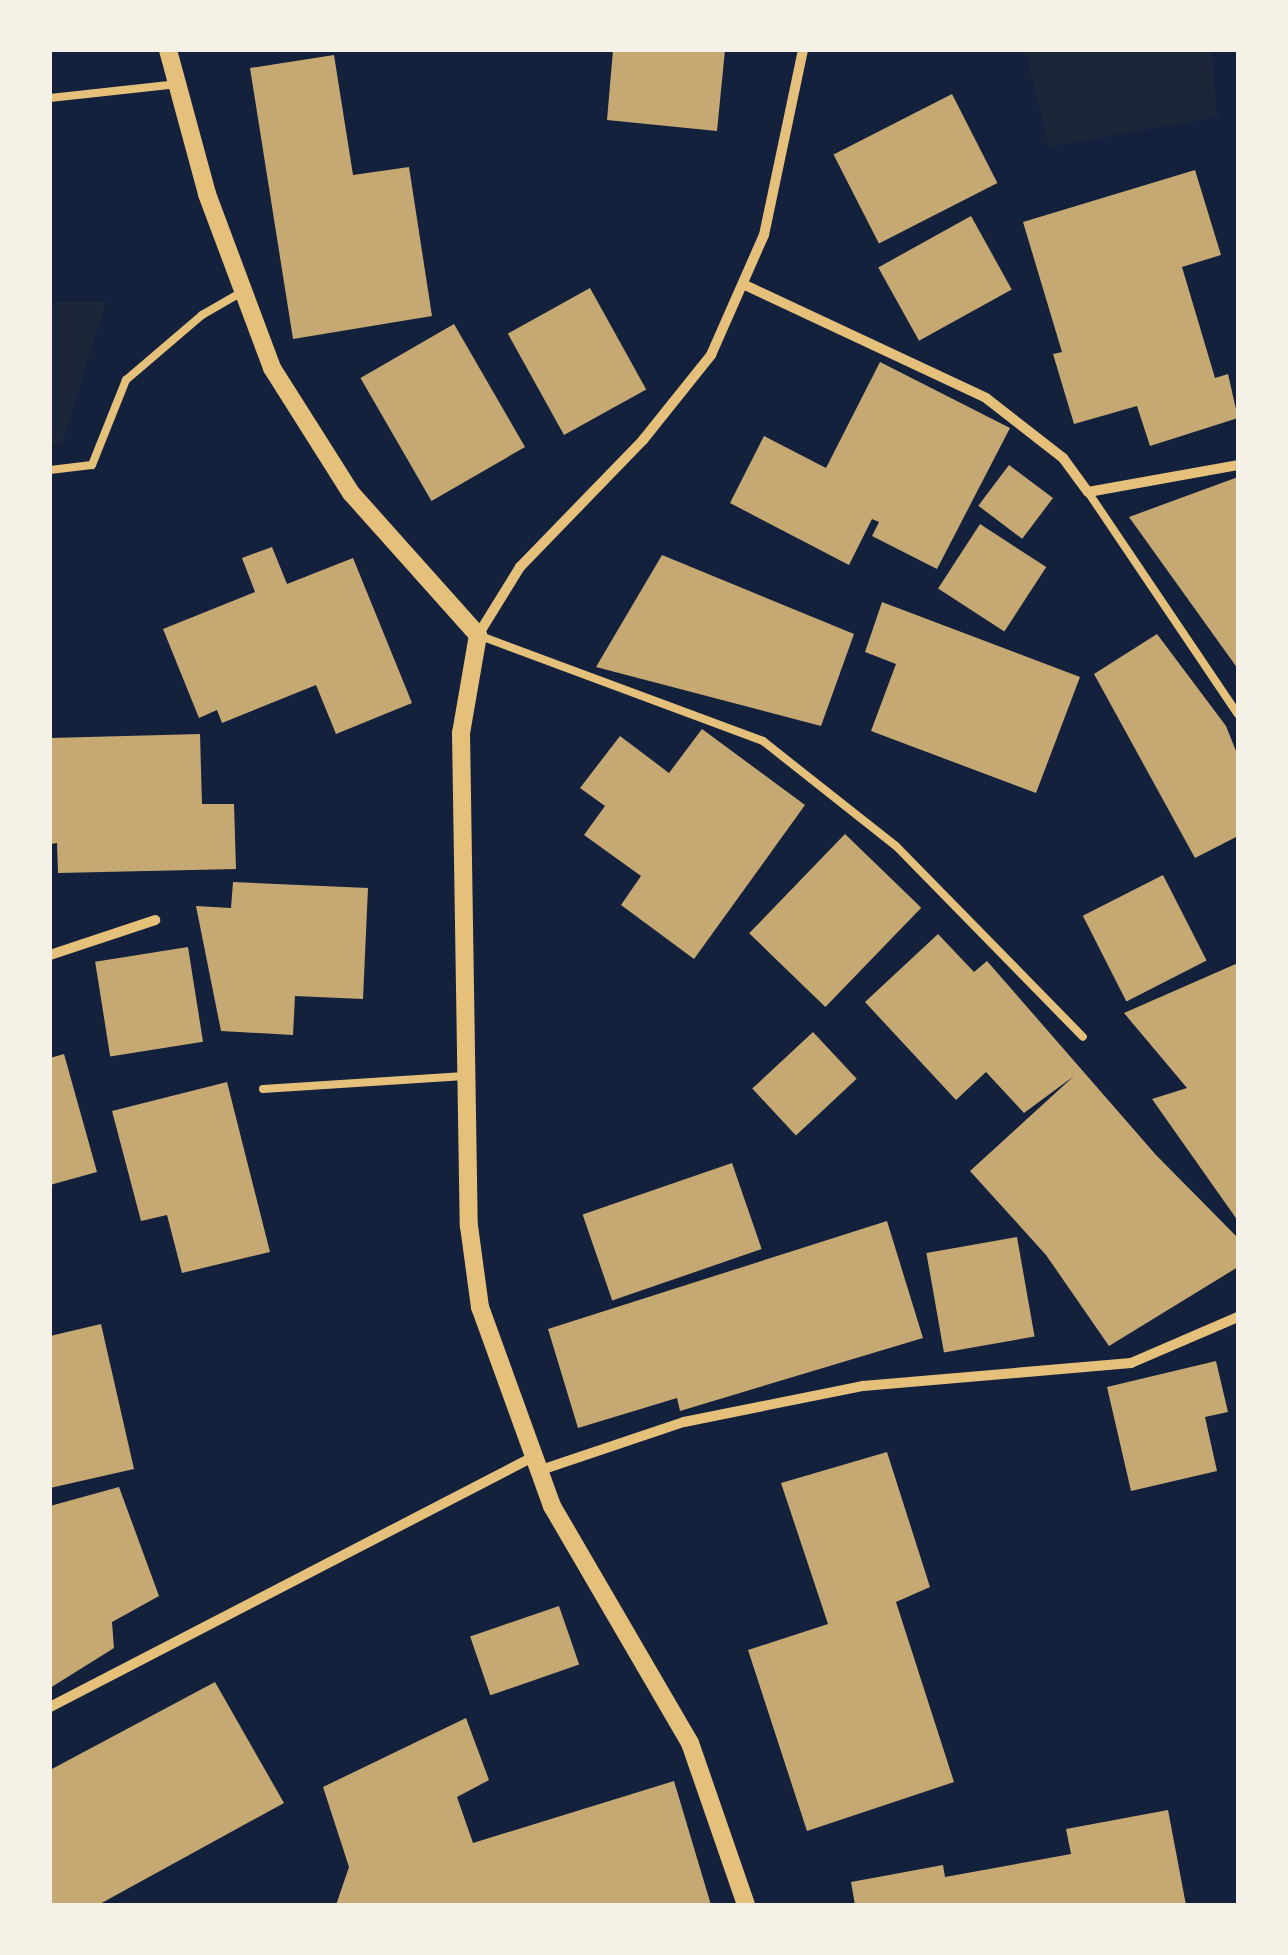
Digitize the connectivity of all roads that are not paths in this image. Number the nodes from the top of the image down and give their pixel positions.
1 (168, 50) edge
2 (803, 50) edge
3 (178, 84) junction
4 (50, 98) edge
5 (745, 285) junction
6 (242, 292) junction
7 (1238, 465) edge
8 (50, 470) edge
9 (1088, 492) junction
10 (478, 635) junction
11 (1238, 714) edge
12 (155, 920) dead end
13 (50, 955) edge
14 (1083, 1036) dead end
15 (470, 1075) junction
16 (264, 1089) dead end
17 (1238, 1317) edge
18 (536, 1464) junction
19 (50, 1707) edge
20 (746, 1905) edge

1 - 3 street
2 - 5 street
3 - 4 lane
3 - 6 street
5 - 9 street
5 - 10 street
6 - 8 lane
6 - 10 street
7 - 9 street
9 - 11 lane
10 - 14 lane
10 - 15 street
12 - 13 street
15 - 16 lane
15 - 18 street
17 - 18 street
18 - 19 street
18 - 20 street

